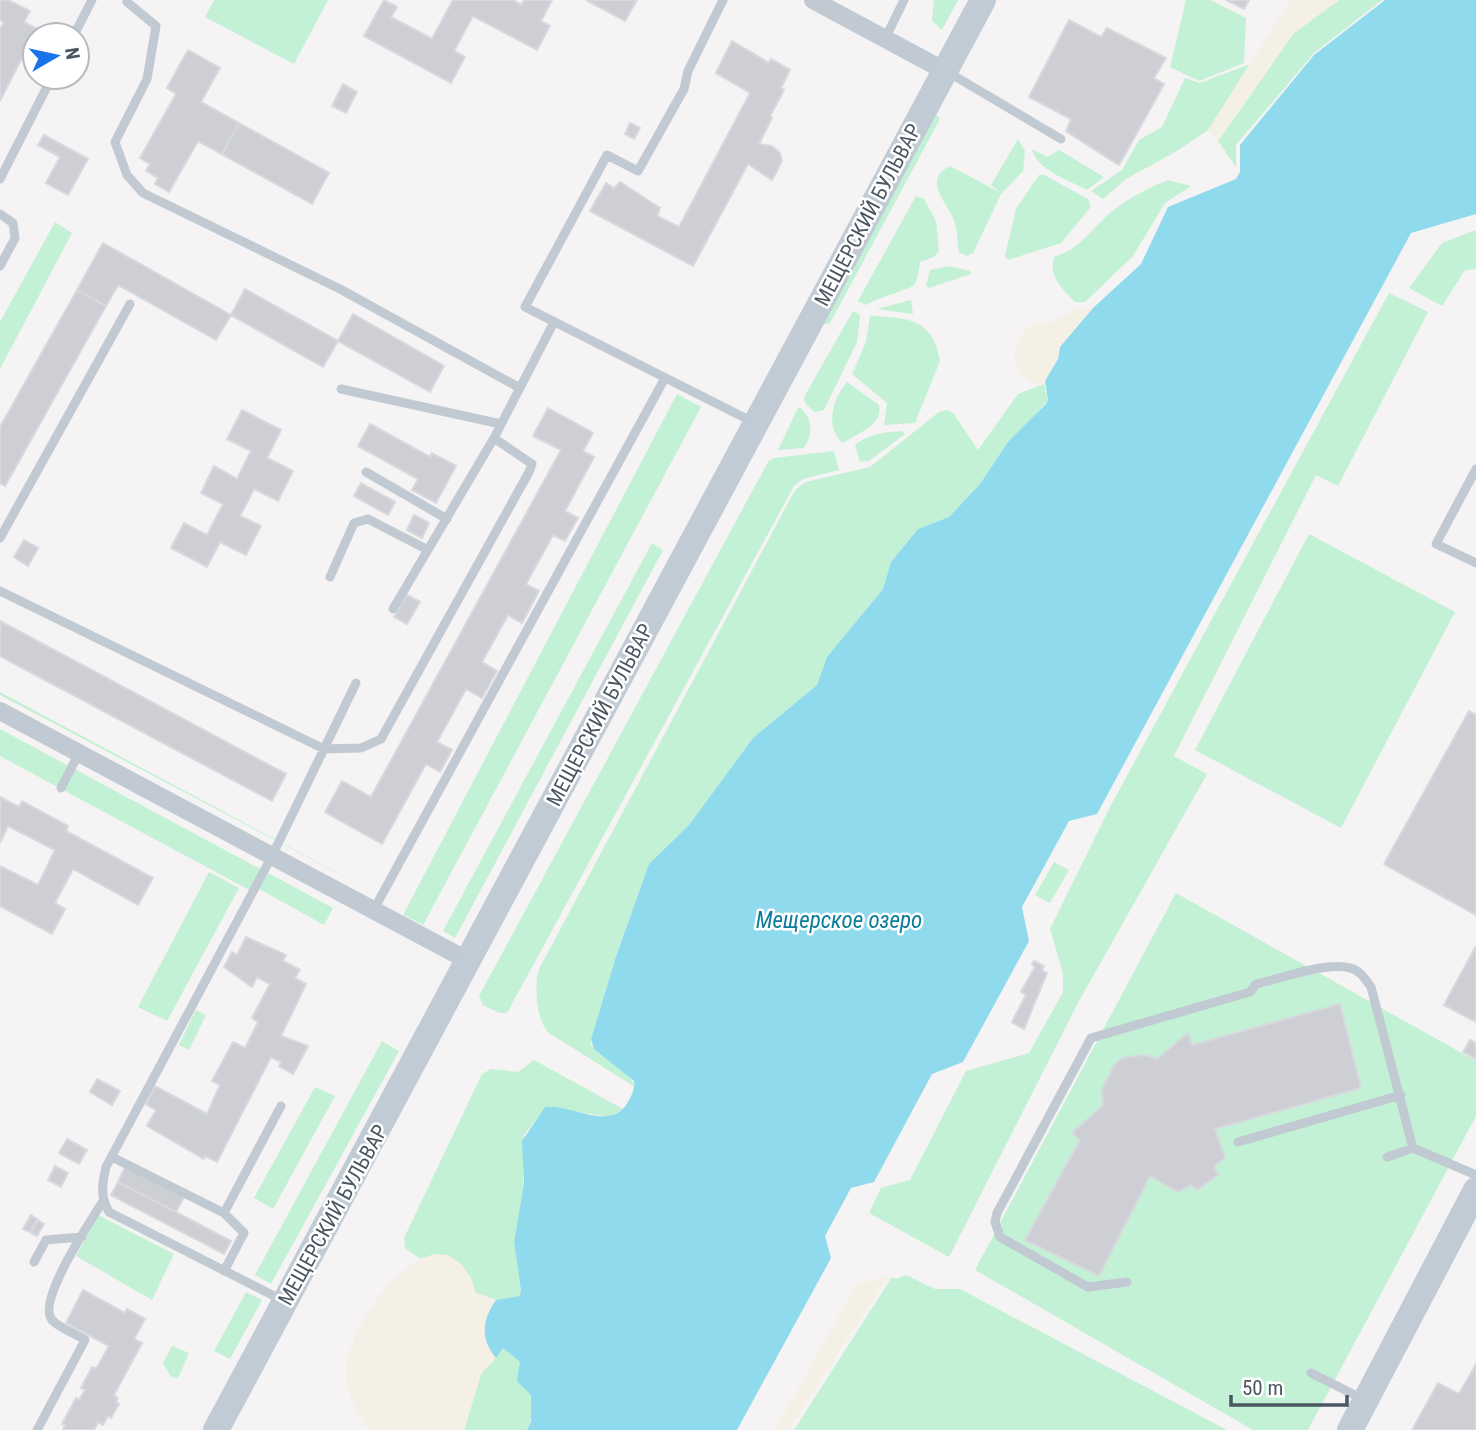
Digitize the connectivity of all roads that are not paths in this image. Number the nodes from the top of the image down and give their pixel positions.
1 (92, 0) edge
2 (723, 0) edge
3 (813, 0) edge
4 (904, 0) edge
5 (983, 0) edge
6 (126, 1) edge
7 (81, 21) edge
8 (885, 38) junction
9 (945, 71) junction
10 (45, 91) edge
11 (1060, 139) dead end
12 (0, 179) edge
13 (0, 214) edge
14 (0, 266) edge
15 (130, 304) dead end
16 (554, 322) junction
17 (665, 378) junction
18 (518, 387) junction
19 (341, 389) dead end
20 (757, 424) junction
21 (500, 425) junction
22 (494, 438) junction
23 (1476, 469) edge
24 (366, 472) dead end
25 (447, 519) junction
26 (0, 538) edge
27 (428, 550) junction
28 (1476, 563) edge
29 (330, 577) dead end
30 (0, 591) edge
31 (393, 609) dead end
32 (356, 683) dead end
33 (0, 711) edge
34 (324, 749) junction
35 (79, 753) junction
36 (61, 788) dead end
37 (272, 856) junction
38 (373, 911) junction
39 (467, 960) junction
40 (1401, 1095) junction
41 (281, 1106) dead end
42 (1238, 1142) dead end
43 (1413, 1148) junction
44 (112, 1157) junction
45 (1388, 1157) dead end
46 (1476, 1175) edge
47 (1476, 1190) edge
48 (103, 1201) junction
49 (224, 1213) junction
50 (82, 1237) junction
51 (34, 1262) dead end
52 (224, 1271) junction
53 (1127, 1282) dead end
54 (285, 1302) junction
55 (1311, 1373) dead end
56 (1366, 1401) junction
57 (37, 1430) edge
58 (216, 1430) edge
59 (1350, 1430) edge

1 - 7 lane
2 - 16 lane
3 - 8 street
4 - 8 lane
5 - 9 main road, МЕЩЕРСКИЙ БУЛЬВАР
6 - 18 lane
8 - 9 street
9 - 11 lane
9 - 20 main road, МЕЩЕРСКИЙ БУЛЬВАР
10 - 12 lane
13 - 14 lane
15 - 26 lane
16 - 17 lane
16 - 18 lane
17 - 20 lane
17 - 38 lane
18 - 21 lane
19 - 21 lane
20 - 39 main road, МЕЩЕРСКИЙ БУЛЬВАР
21 - 22 lane
22 - 25 lane
22 - 34 lane
23 - 28 lane
24 - 25 lane
25 - 27 lane
27 - 29 lane
27 - 31 lane
30 - 34 lane
32 - 34 lane
33 - 35 street
34 - 37 lane
35 - 36 lane
35 - 37 street
37 - 38 street
37 - 44 lane
38 - 39 street
39 - 54 main road, МЕЩЕРСКИЙ БУЛЬВАР
40 - 42 lane
40 - 43 lane
40 - 53 lane
41 - 49 lane
43 - 45 lane
43 - 46 lane
44 - 48 lane
44 - 49 lane
47 - 56 main road
48 - 50 lane
48 - 52 lane
49 - 52 lane
50 - 51 lane
50 - 57 lane
52 - 54 lane
54 - 58 main road, МЕЩЕРСКИЙ БУЛЬВАР
55 - 56 lane
56 - 59 main road

